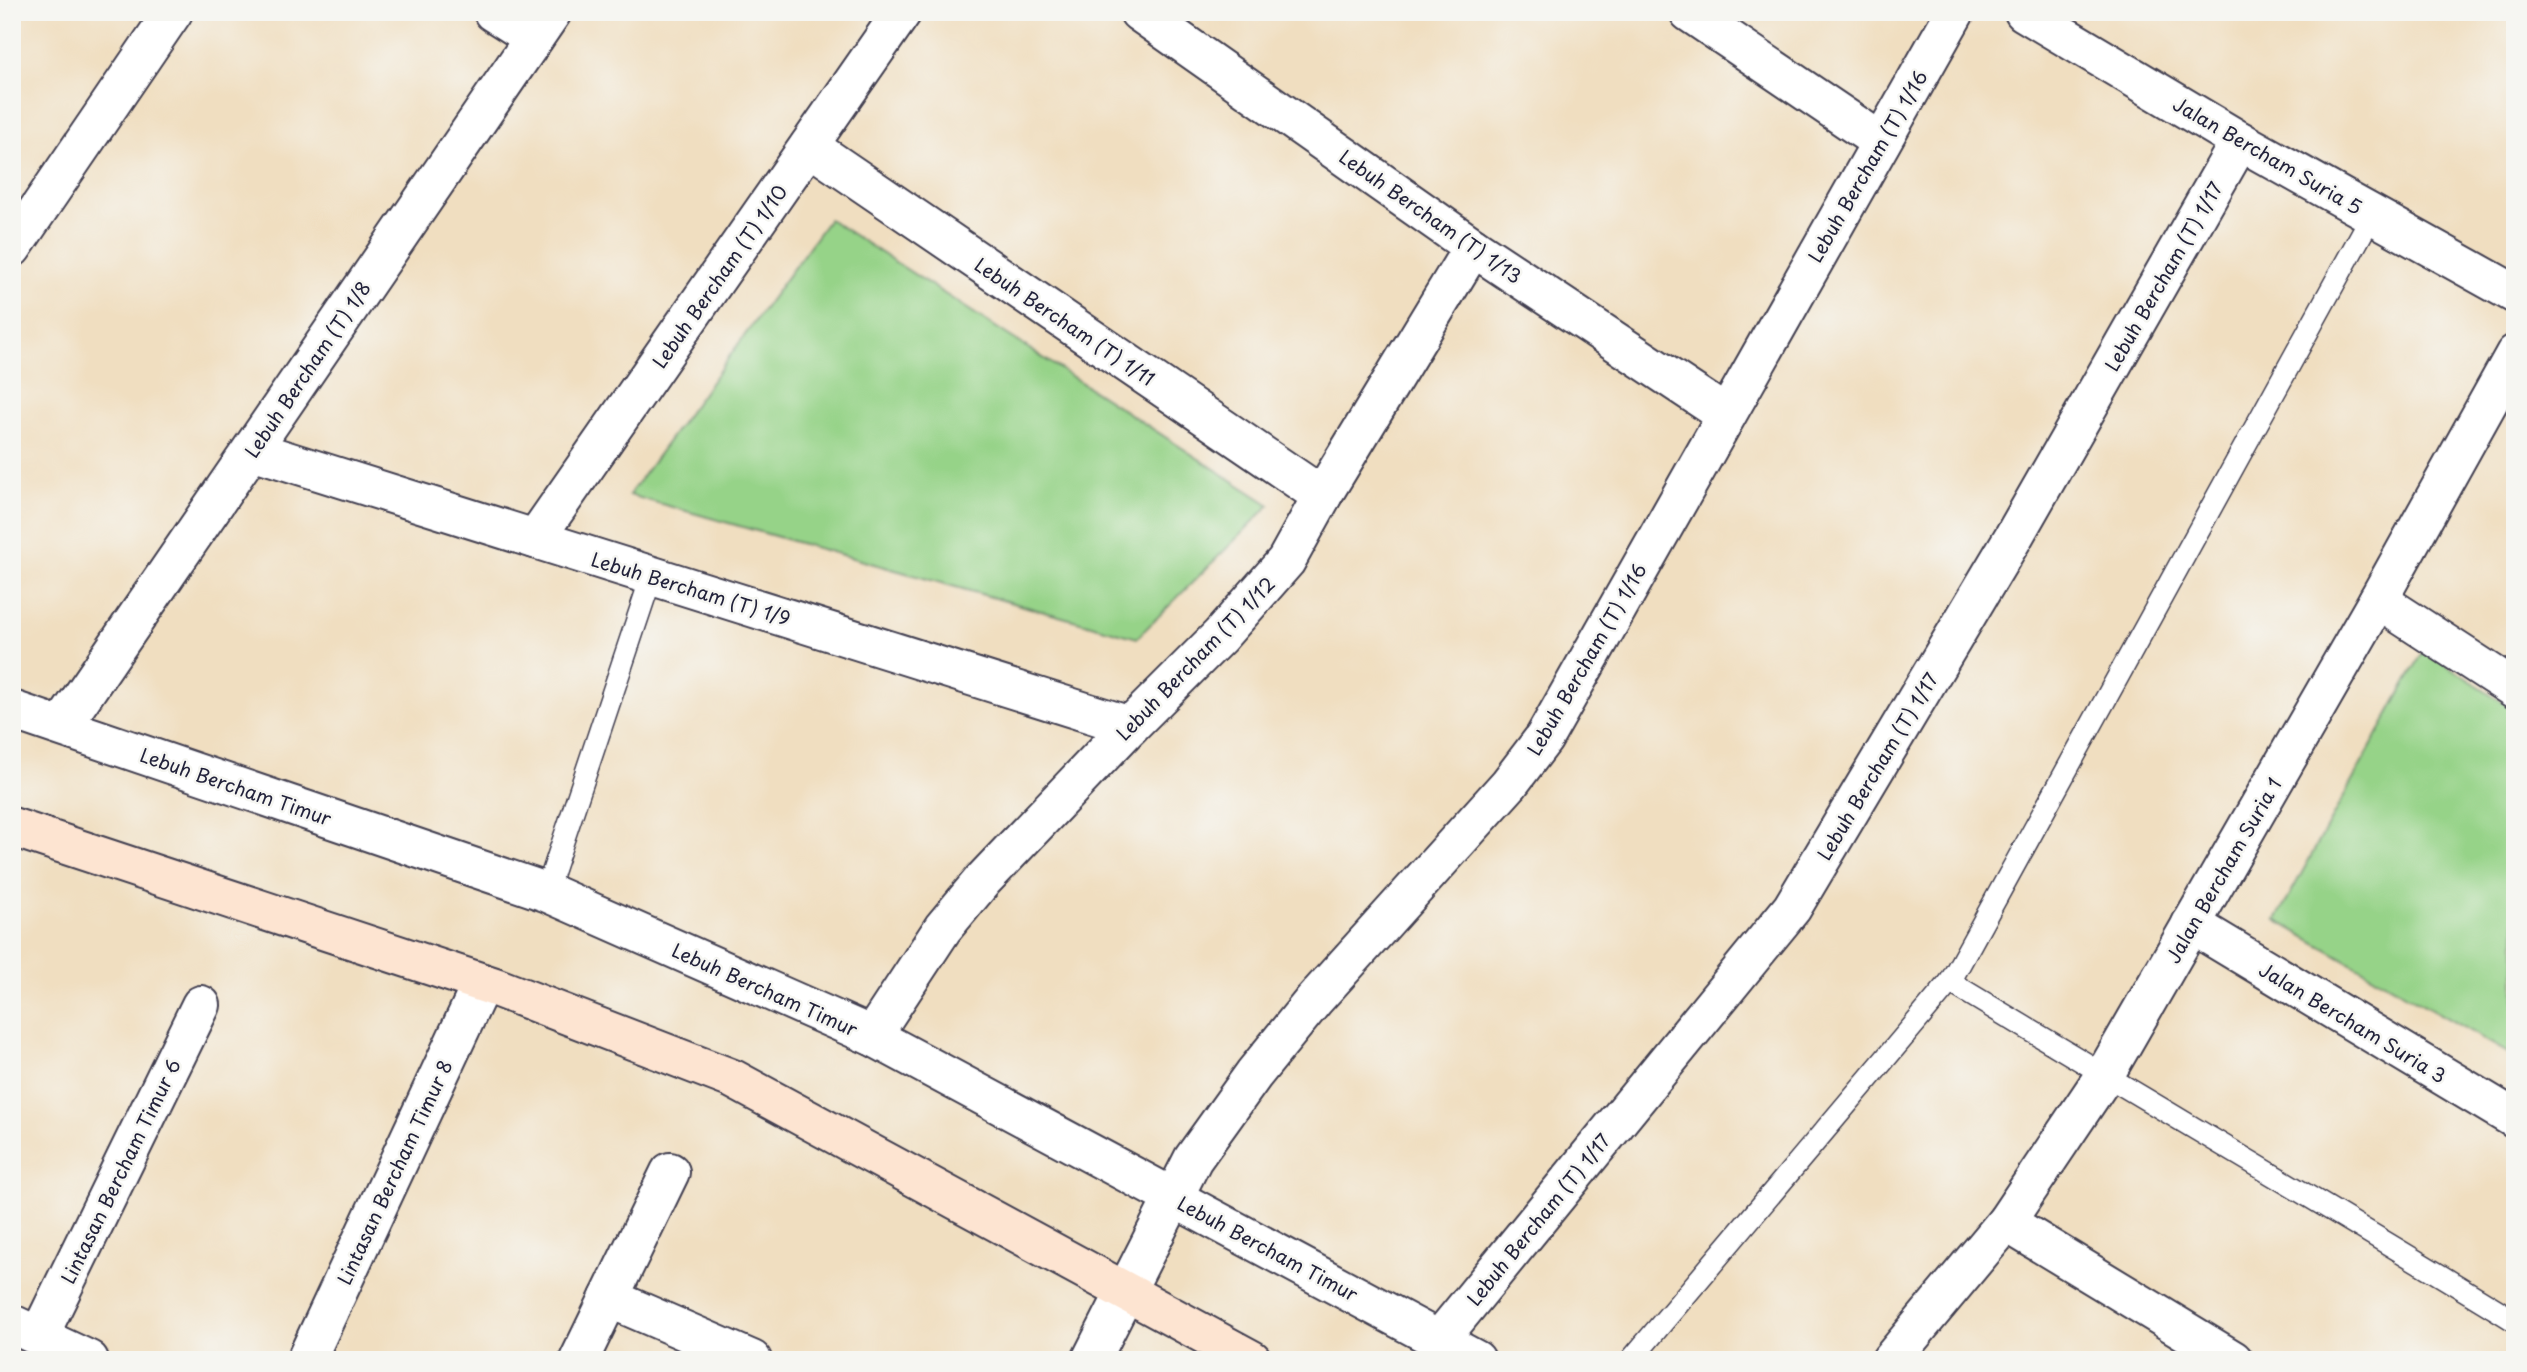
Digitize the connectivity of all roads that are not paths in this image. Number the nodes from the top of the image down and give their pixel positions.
1 (173, 12) edge
2 (493, 12) edge
3 (902, 12) edge
4 (1139, 12) edge
5 (1689, 12) edge
6 (1955, 12) edge
7 (2024, 12) edge
8 (543, 25) edge
9 (2240, 141) junction
10 (1881, 142) junction
11 (809, 146) junction
12 (2372, 215) junction
13 (12, 247) edge
14 (1473, 247) junction
15 (2515, 294) edge
16 (2515, 354) edge
17 (1726, 415) junction
18 (252, 450) junction
19 (1322, 496) junction
20 (535, 539) junction
21 (652, 575) junction
22 (2378, 600) junction
23 (2515, 689) edge
24 (12, 710) edge
25 (62, 726) junction
26 (1130, 726) junction
27 (12, 827) edge
28 (546, 892) junction
29 (2191, 925) junction
30 (1950, 982) junction
31 (482, 983) junction
32 (201, 1005) dead end
33 (872, 1036) junction
34 (2104, 1076) junction
35 (2515, 1119) edge
36 (670, 1172) dead end
37 (1173, 1198) junction
38 (2006, 1222) junction
39 (1125, 1290) junction
40 (609, 1298) junction
41 (2515, 1321) edge
42 (26, 1330) edge
43 (1439, 1340) junction
44 (81, 1358) edge
45 (306, 1360) edge
46 (579, 1360) edge
47 (752, 1360) edge
48 (1091, 1360) edge
49 (1252, 1360) edge
50 (1476, 1360) edge
51 (1631, 1360) edge
52 (1891, 1360) edge
53 (2233, 1360) edge

1 - 13 street
2 - 8 street
3 - 11 street, Lebuh Bercham (T) 1/10
4 - 14 street, Lebuh Bercham (T) 1/13
5 - 10 street
6 - 10 street, Lebuh Bercham (T) 1/16
7 - 9 street, Jalan Bercham Suria 5
8 - 18 street, Lebuh Bercham (T) 1/8
9 - 12 street, Jalan Bercham Suria 5
9 - 43 street, Lebuh Bercham (T) 1/17
10 - 17 street, Lebuh Bercham (T) 1/16
11 - 19 street, Lebuh Bercham (T) 1/11
11 - 20 street, Lebuh Bercham (T) 1/10
12 - 15 street, Jalan Bercham Suria 5
12 - 30 lane
14 - 17 street, Lebuh Bercham (T) 1/13
14 - 19 street, Lebuh Bercham (T) 1/12
16 - 22 street, Jalan Bercham Suria 1
17 - 37 street, Lebuh Bercham (T) 1/16
18 - 20 street, Lebuh Bercham (T) 1/9
18 - 25 street, Lebuh Bercham (T) 1/8
19 - 26 street, Lebuh Bercham (T) 1/12
20 - 21 street, Lebuh Bercham (T) 1/9
21 - 26 street, Lebuh Bercham (T) 1/9
21 - 28 lane
22 - 23 street
22 - 29 street, Jalan Bercham Suria 1
24 - 25 street, Lebuh Bercham Timur
25 - 28 street, Lebuh Bercham Timur
26 - 33 street, Lebuh Bercham (T) 1/12
27 - 31 street
28 - 33 street, Lebuh Bercham Timur
29 - 34 street, Jalan Bercham Suria 1
29 - 35 street, Jalan Bercham Suria 3
30 - 34 lane
30 - 51 lane
31 - 39 street
31 - 45 street, Lintasan Bercham Timur 8
32 - 42 street, Lintasan Bercham Timur 6
33 - 37 street, Lebuh Bercham Timur
34 - 38 street, Jalan Bercham Suria 1
34 - 41 lane
36 - 40 street
37 - 39 street, Lebuh Bercham (T) 1/16
37 - 43 street, Lebuh Bercham Timur
38 - 52 street, Jalan Bercham Suria 1
38 - 53 street
39 - 48 street, Lebuh Bercham (T) 1/16
39 - 49 street
40 - 46 street
40 - 47 street
42 - 44 street
43 - 50 street, Lebuh Bercham Timur

